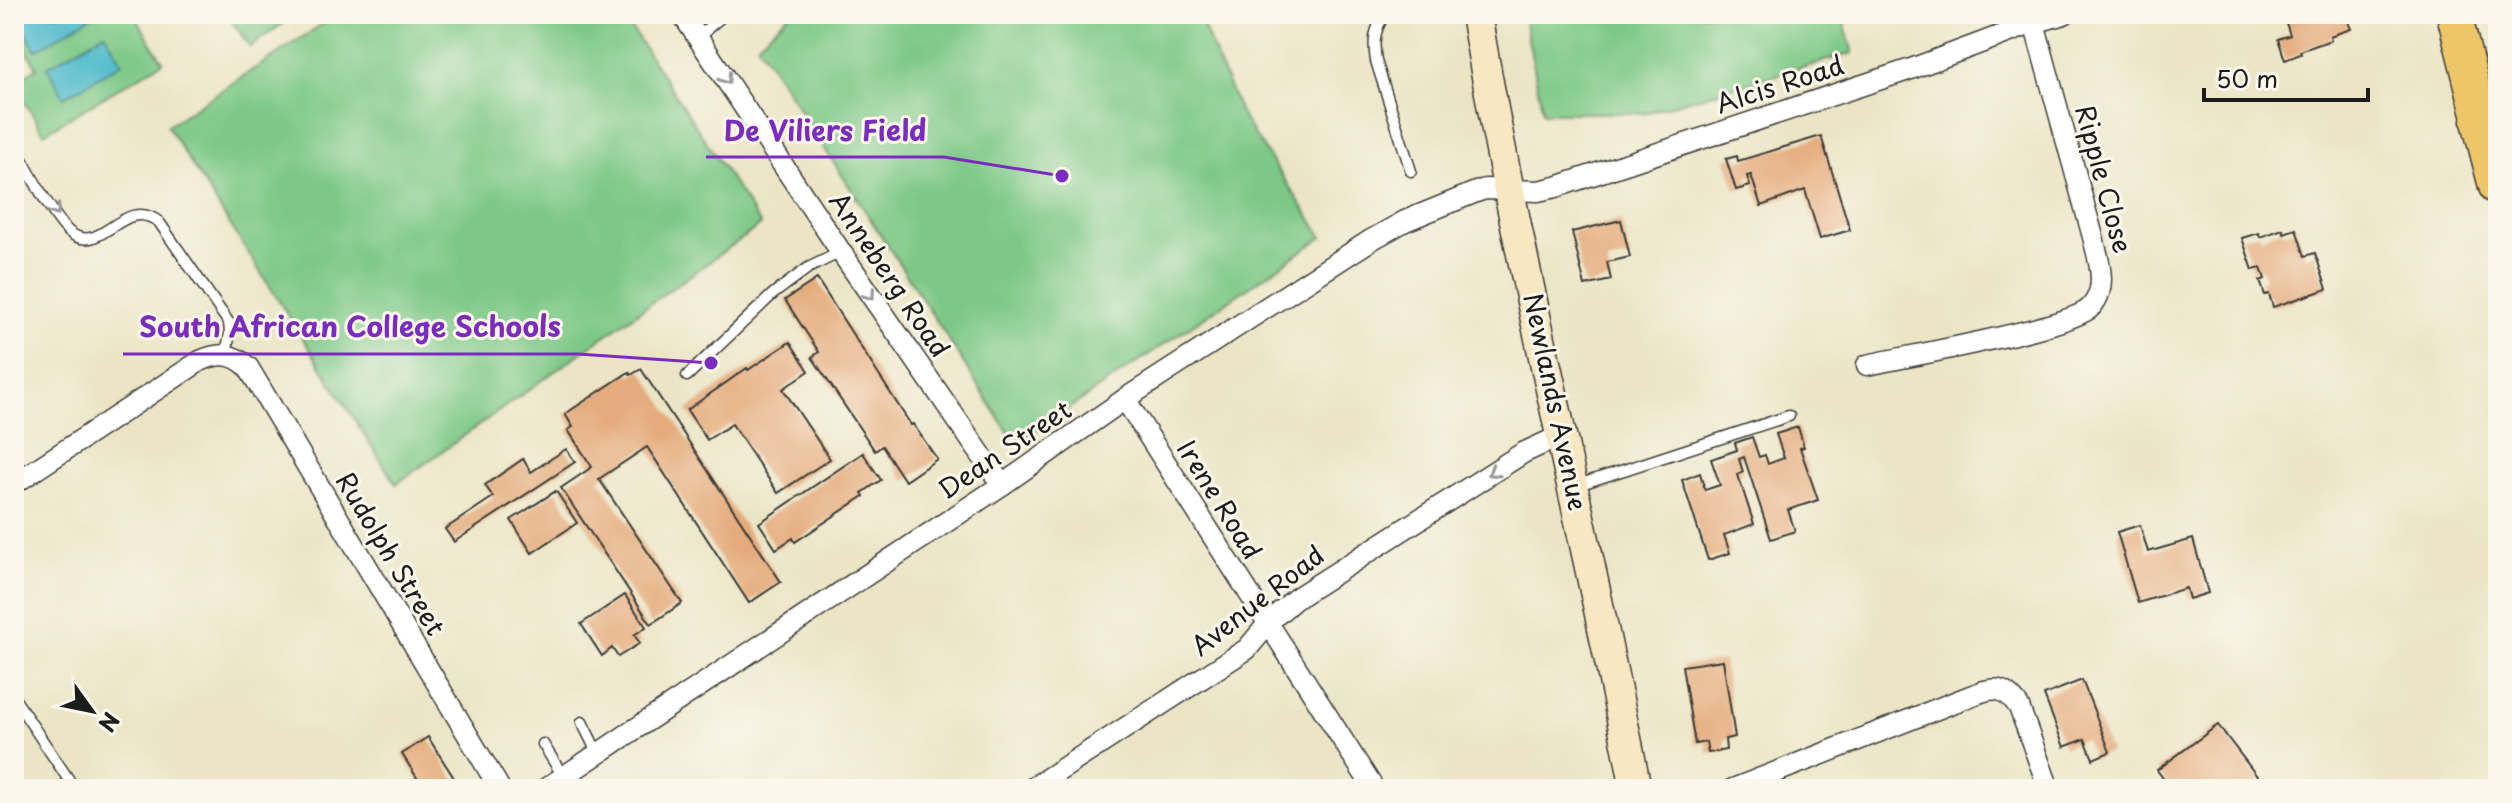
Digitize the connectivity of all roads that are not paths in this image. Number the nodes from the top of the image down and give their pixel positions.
1 (682, 14) edge
2 (725, 14) edge
3 (1385, 14) edge
4 (1476, 14) edge
5 (2064, 14) edge
6 (2454, 14) edge
7 (2034, 23) junction
8 (700, 40) junction
9 (2481, 121) joint
10 (14, 145) edge
11 (1411, 171) dead end
12 (2498, 186) edge
13 (1510, 191) junction
14 (841, 252) junction
15 (226, 354) junction
16 (1867, 365) dead end
17 (687, 376) dead end
18 (1125, 399) junction
19 (1789, 416) dead end
20 (1562, 435) junction
21 (14, 484) edge
22 (1002, 485) junction
23 (1573, 486) junction
24 (1267, 625) junction
25 (14, 698) edge
26 (582, 722) dead end
27 (543, 744) dead end
28 (598, 754) junction
29 (563, 776) junction
30 (75, 789) edge
31 (500, 789) edge
32 (545, 789) edge
33 (1031, 789) edge
34 (1374, 789) edge
35 (1636, 789) edge
36 (1733, 789) edge
37 (2049, 789) edge

1 - 8 street, Anneberg Road
2 - 8 lane
3 - 11 lane
4 - 13 main road, Newlands Avenue
5 - 7 street, Alcis Road
6 - 9 highway
7 - 13 street, Alcis Road
7 - 16 street, Ripple Close
8 -> 14 street, Anneberg Road
9 - 12 highway
10 -> 15 lane
13 - 18 street, Dean Street
13 - 20 main road, Newlands Avenue
14 - 17 lane
14 -> 22 street, Anneberg Road
15 - 21 street
15 - 31 street, Rudolph Street
18 - 22 street, Dean Street
18 - 24 street, Irene Road
19 - 23 lane
20 - 23 main road, Newlands Avenue
20 -> 24 street, Avenue Road
22 - 28 street, Dean Street
23 - 35 main road, Newlands Avenue
24 - 33 street, Avenue Road
24 - 34 street, Irene Road
25 - 30 lane
26 - 28 lane
27 - 29 lane
28 - 29 street, Dean Street
29 - 32 street, Dean Street
36 - 37 street

